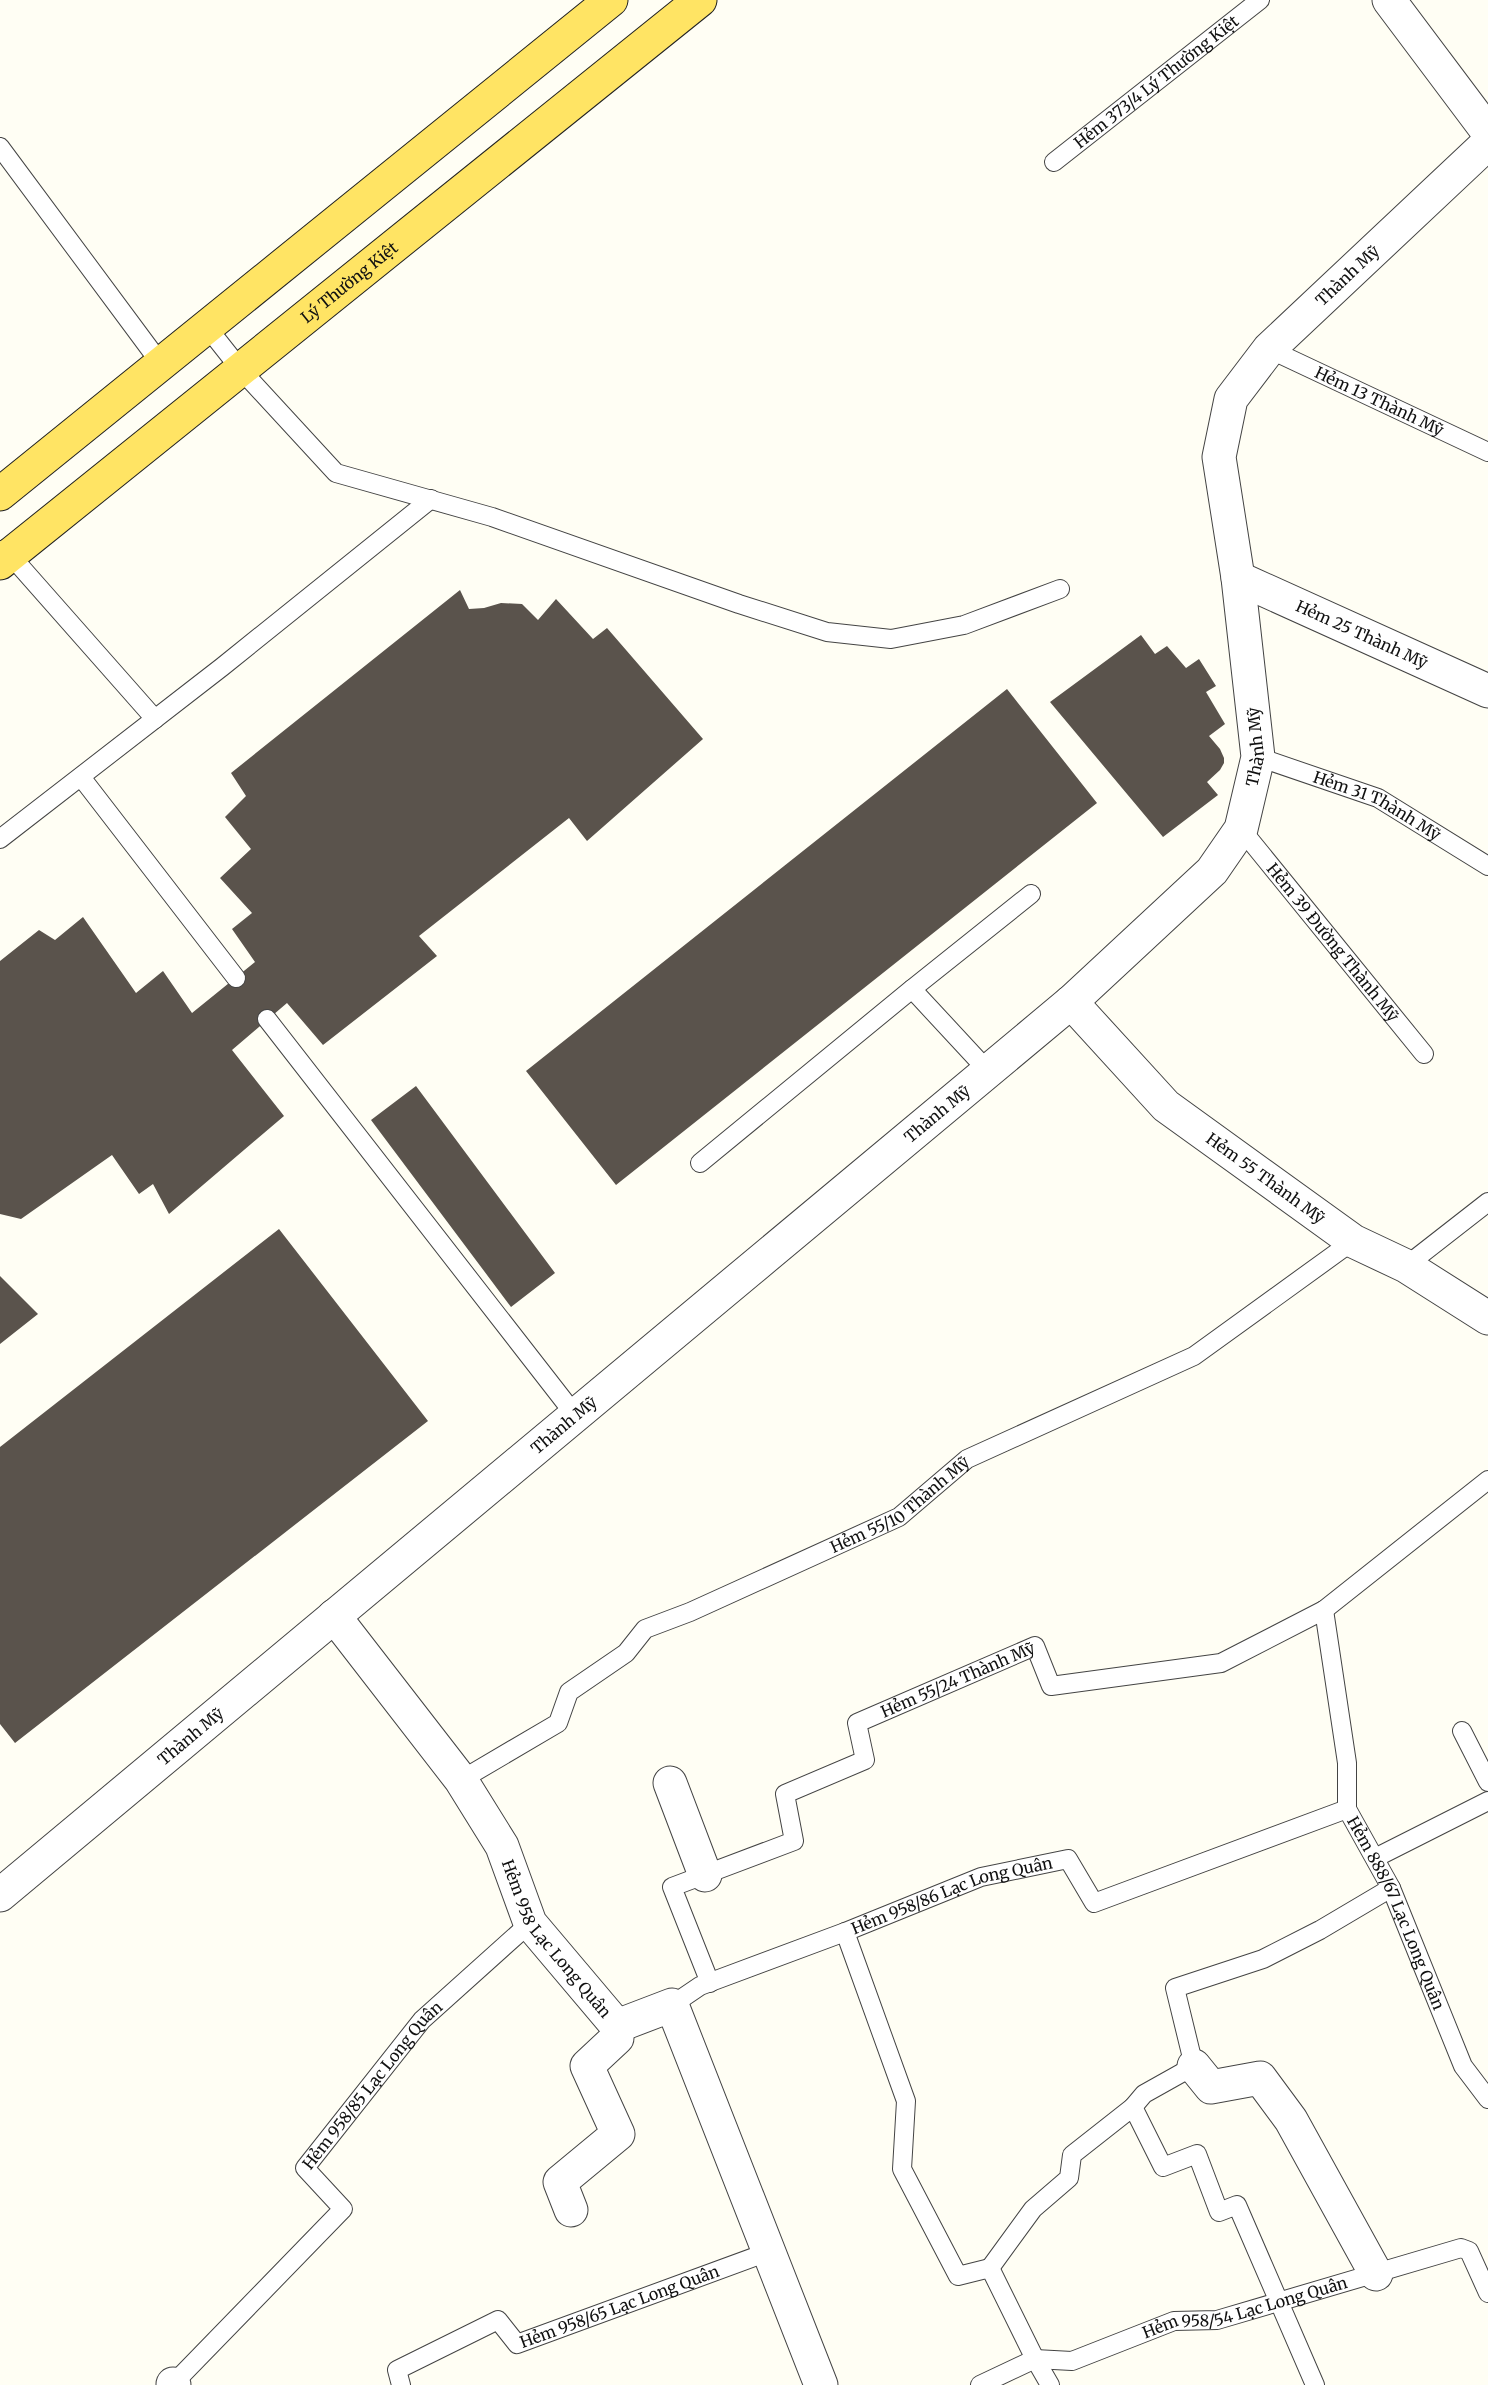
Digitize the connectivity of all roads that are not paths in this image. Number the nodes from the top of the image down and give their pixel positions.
1 (611, 0) edge
2 (700, 0) edge
3 (1260, 0) edge
4 (1389, 0) edge
5 (1488, 132) edge
6 (1488, 143) edge
7 (0, 147) edge
8 (1054, 162) dead end
9 (207, 327) junction
10 (1269, 350) junction
11 (161, 364) junction
12 (241, 370) junction
13 (1488, 452) edge
14 (0, 494) edge
15 (431, 499) junction
16 (3, 554) edge
17 (1238, 578) junction
18 (1060, 589) dead end
19 (1488, 691) edge
20 (155, 719) junction
21 (1258, 757) junction
22 (81, 777) junction
23 (1241, 829) junction
24 (0, 839) edge
25 (1488, 866) edge
26 (1031, 894) dead end
27 (236, 978) dead end
28 (912, 989) junction
29 (1071, 1002) junction
30 (267, 1019) dead end
31 (1424, 1054) dead end
32 (988, 1071) junction
33 (700, 1163) dead end
34 (1488, 1202) edge
35 (1353, 1241) junction
36 (1406, 1266) junction
37 (1488, 1318) edge
38 (574, 1415) junction
39 (1488, 1479) edge
40 (1324, 1610) junction
41 (334, 1616) junction
42 (1462, 1731) dead end
43 (461, 1780) junction
44 (1488, 1782) edge
45 (670, 1783) dead end
46 (1488, 1801) edge
47 (1347, 1809) junction
48 (1375, 1858) junction
49 (705, 1875) junction
50 (1391, 1888) junction
51 (0, 1894) edge
52 (530, 1923) junction
53 (845, 1932) junction
54 (710, 1983) junction
55 (672, 2005) junction
56 (617, 2026) junction
57 (1194, 2066) junction
58 (1488, 2099) edge
59 (1133, 2107) junction
60 (571, 2210) dead end
61 (768, 2252) junction
62 (990, 2268) junction
63 (1484, 2271) edge
64 (1376, 2274) junction
65 (1488, 2293) edge
66 (1280, 2303) junction
67 (1035, 2359) junction
68 (173, 2385) edge
69 (401, 2385) edge
70 (821, 2385) edge
71 (980, 2385) edge
72 (1050, 2385) edge
73 (1315, 2385) edge

1 - 9 main road
2 - 12 main road, Lý Thường Kiệt
3 - 8 lane, Hẻm 373/4 Lý Thường Kiệt
4 - 5 street
6 - 10 street, Thành Mỹ
7 - 11 lane
9 - 11 main road
9 - 12 lane
10 - 13 lane, Hẻm 13 Thành Mỹ
10 - 17 street, Thành Mỹ
11 - 14 main road
12 - 15 lane
12 - 16 main road, Lý Thường Kiệt
15 - 18 lane
15 - 20 lane
16 - 20 lane
17 - 19 street, Hẻm 25 Thành Mỹ
17 - 21 street, Thành Mỹ
20 - 22 lane
21 - 23 street, Thành Mỹ
21 - 25 lane, Hẻm 31 Thành Mỹ
22 - 24 lane
22 - 27 lane
23 - 29 street, Thành Mỹ
23 - 31 lane, Hẻm 39 Đường Thành Mỹ
26 - 28 lane
28 - 32 lane
28 - 33 lane
29 - 32 street, Thành Mỹ
29 - 35 street, Hẻm 55 Thành Mỹ
30 - 38 lane
32 - 38 street, Thành Mỹ
34 - 36 lane
35 - 36 street, Hẻm 55 Thành Mỹ
35 - 43 lane, Hẻm 55/10 Thành Mỹ
36 - 37 street, Hẻm 55 Thành Mỹ
38 - 41 street, Thành Mỹ
39 - 40 lane, Hẻm 55/24 Thành Mỹ
40 - 47 lane, Hẻm 888/67 Lạc Long Quân
40 - 49 lane, Hẻm 55/24 Thành Mỹ
41 - 43 street, Hẻm 958 Lạc Long Quân
41 - 51 street, Thành Mỹ
42 - 44 lane
43 - 52 street, Hẻm 958 Lạc Long Quân
45 - 49 street
46 - 48 lane
47 - 48 lane, Hẻm 888/67 Lạc Long Quân
47 - 53 lane, Hẻm 958/86 Lạc Long Quân
48 - 50 lane, Hẻm 888/67 Lạc Long Quân
49 - 54 lane, Hẻm 55/24 Thành Mỹ
50 - 57 lane
50 - 58 lane, Hẻm 888/67 Lạc Long Quân
52 - 56 street, Hẻm 958 Lạc Long Quân
52 - 68 lane, Hẻm 958/85 Lạc Long Quân
53 - 54 lane, Hẻm 958/86 Lạc Long Quân
53 - 62 lane
54 - 55 lane, Hẻm 958/86 Lạc Long Quân
55 - 56 street, Hẻm 958 Lạc Long Quân
55 - 61 street
56 - 60 street
57 - 59 lane
57 - 64 street
59 - 62 lane
59 - 66 lane
61 - 69 lane, Hẻm 958/65 Lạc Long Quân
61 - 70 street
62 - 67 lane
63 - 64 lane, Hẻm 958/54 Lạc Long Quân
63 - 65 lane, Hẻm 958/54 Lạc Long Quân
64 - 66 lane, Hẻm 958/54 Lạc Long Quân
66 - 67 lane, Hẻm 958/54 Lạc Long Quân
66 - 73 lane
67 - 71 lane, Hẻm 958/54 Lạc Long Quân
67 - 72 lane

